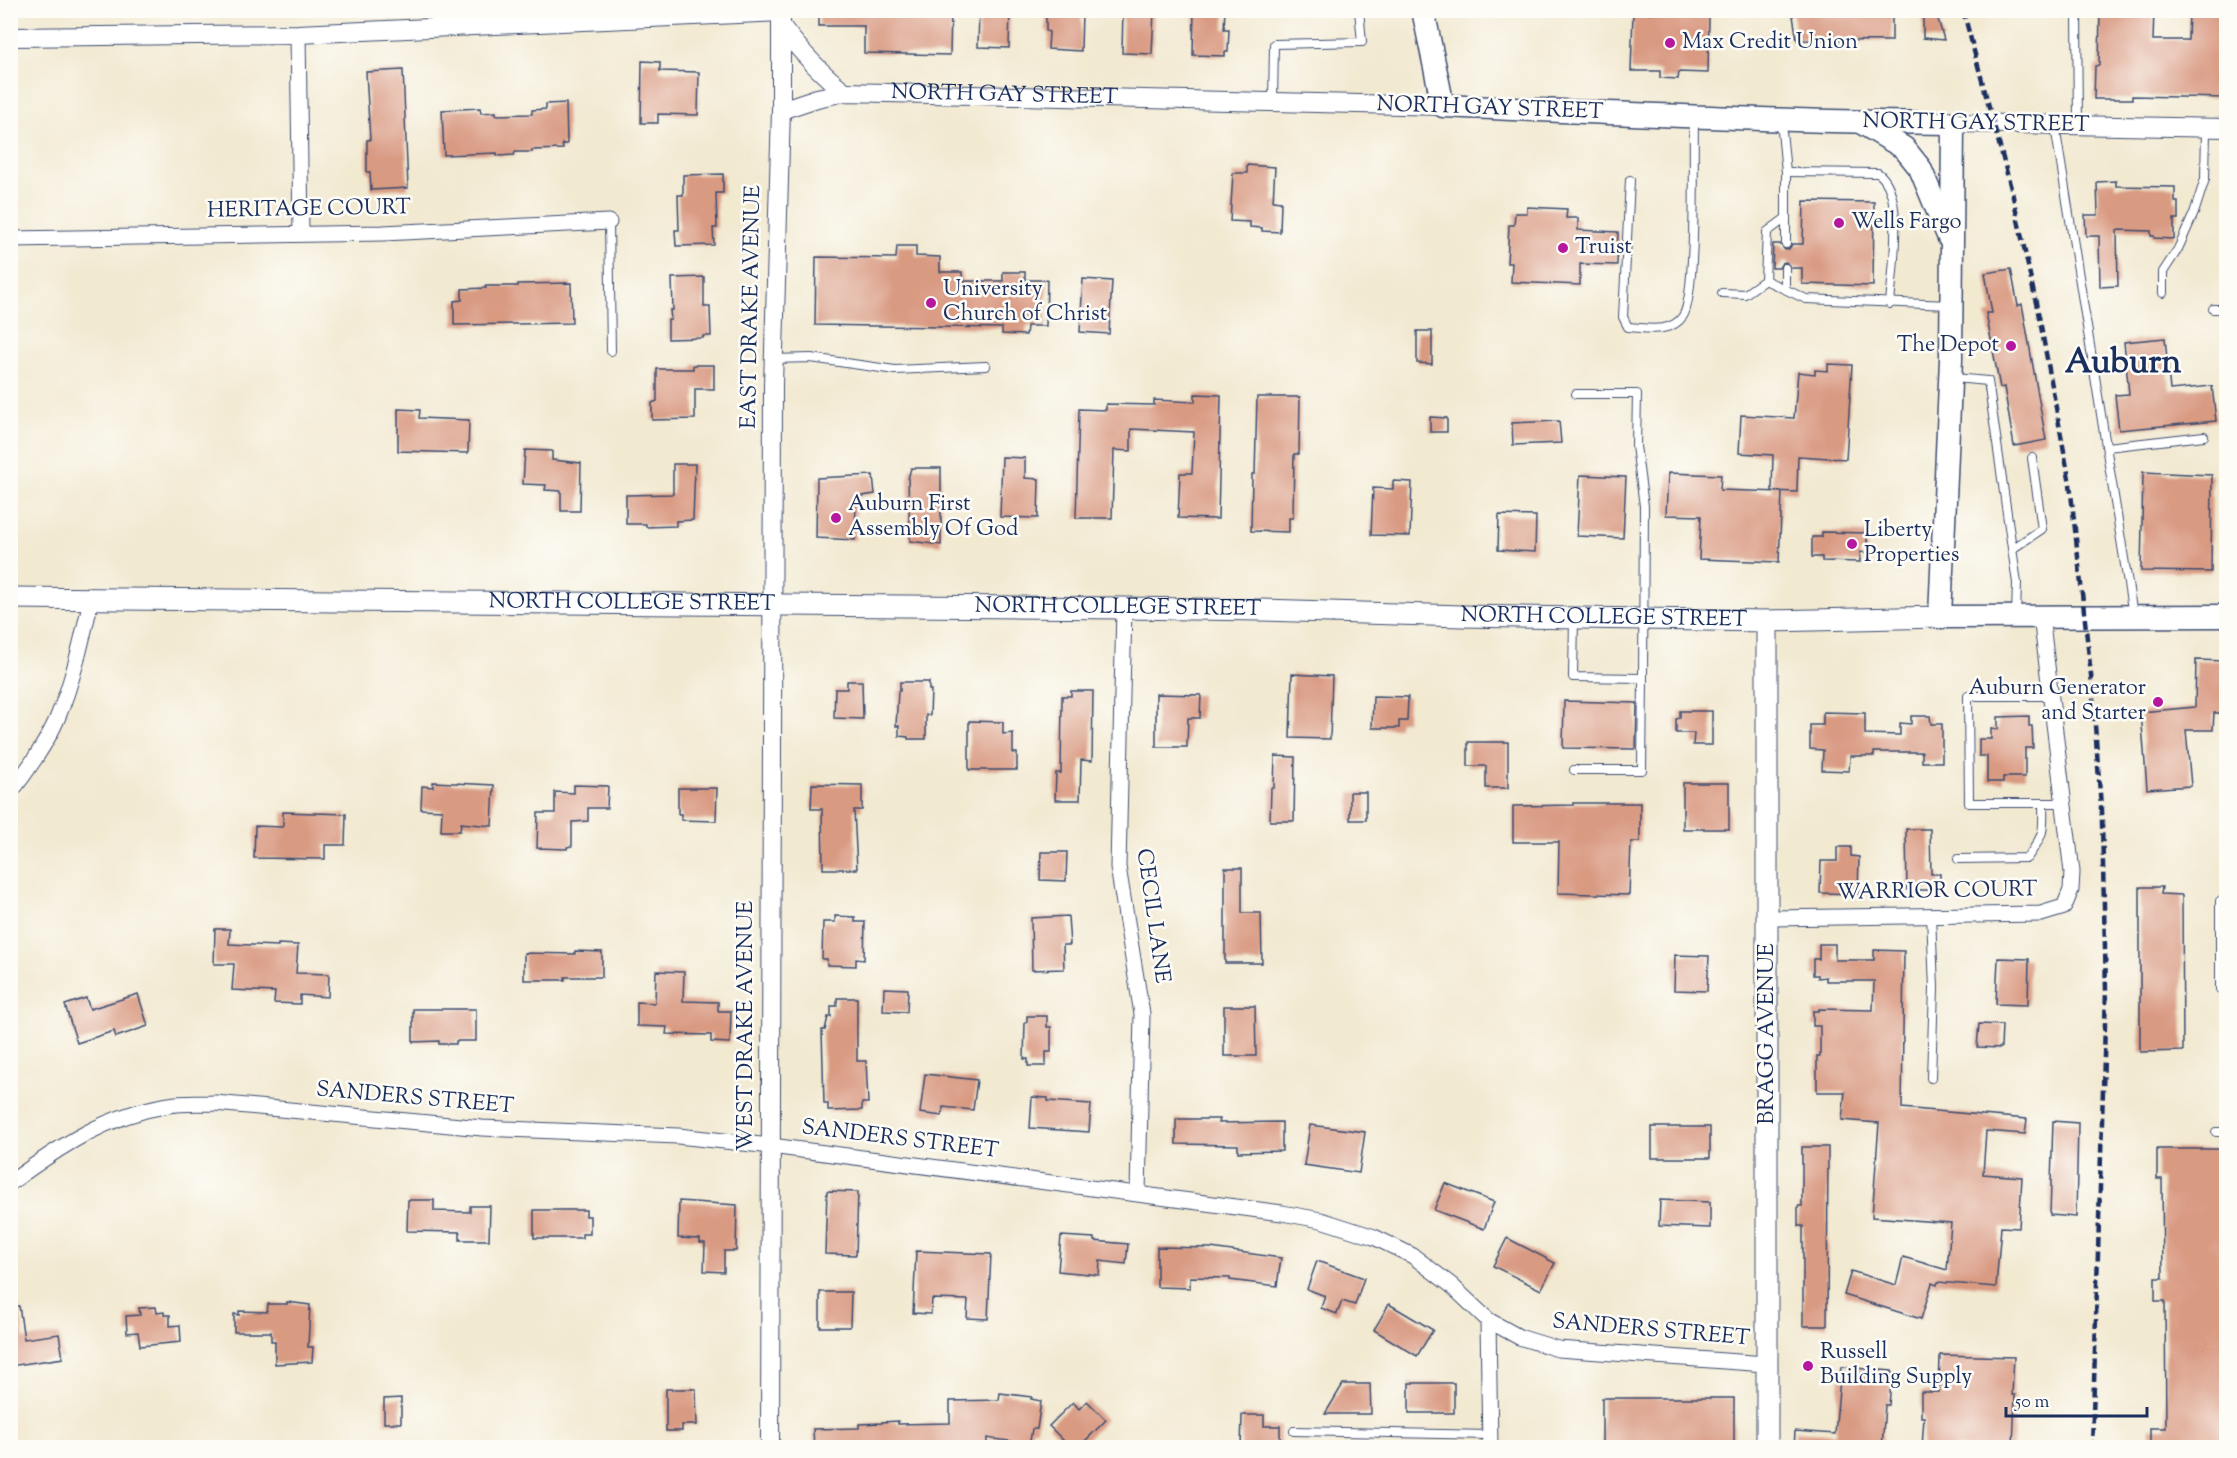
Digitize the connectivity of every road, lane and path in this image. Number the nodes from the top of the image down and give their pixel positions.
1 (1359, 10) edge
2 (1423, 10) edge
3 (2077, 10) edge
4 (781, 17) edge
5 (465, 19) edge
6 (298, 34) junction
7 (10, 37) edge
8 (845, 92) junction
9 (1273, 102) junction
10 (1443, 106) junction
11 (782, 110) junction
12 (1694, 117) junction
13 (1781, 120) junction
14 (1861, 122) junction
15 (1953, 123) junction
16 (2055, 124) junction
17 (2078, 125) junction
18 (2206, 127) junction
19 (2226, 128) edge
20 (1786, 172) junction
21 (1630, 180) dead end
22 (1786, 218) junction
23 (609, 222) joint
24 (301, 233) junction
25 (10, 239) edge
26 (1786, 244) dead end
27 (1953, 250) junction
28 (1785, 268) dead end
29 (1765, 280) junction
30 (1785, 290) junction
31 (1722, 293) dead end
32 (2163, 293) dead end
33 (1890, 304) junction
34 (1950, 305) junction
35 (2213, 309) dead end
36 (2226, 309) edge
37 (611, 351) dead end
38 (773, 359) junction
39 (986, 366) dead end
40 (1950, 377) junction
41 (1576, 393) dead end
42 (2204, 436) dead end
43 (2107, 447) junction
44 (2032, 458) dead end
45 (2012, 549) junction
46 (10, 598) edge
47 (91, 600) junction
48 (773, 604) junction
49 (1124, 608) junction
50 (2016, 616) junction
51 (2041, 616) junction
52 (2134, 616) junction
53 (2226, 616) edge
54 (1574, 617) junction
55 (1940, 617) junction
56 (1643, 618) junction
57 (1767, 621) junction
58 (1643, 678) junction
59 (2051, 696) junction
60 (1574, 770) dead end
61 (10, 793) edge
62 (2043, 803) junction
63 (2063, 803) junction
64 (1958, 859) dead end
65 (2226, 901) edge
66 (1931, 915) junction
67 (1768, 918) junction
68 (2226, 989) edge
69 (1931, 1078) dead end
70 (2216, 1132) dead end
71 (2226, 1132) edge
72 (771, 1146) junction
73 (10, 1183) edge
74 (1138, 1193) junction
75 (1488, 1320) junction
76 (1766, 1364) junction
77 (1294, 1431) dead end
78 (1490, 1441) edge
79 (770, 1448) edge
80 (1767, 1448) edge

1 - 9 lane
2 - 10 main road
3 - 17 lane
4 - 5 street
4 - 8 street
4 - 11 street, EAST DRAKE AVENUE
5 - 6 street
6 - 7 street
6 - 24 street
8 - 9 street, NORTH GAY STREET
8 - 11 street, NORTH GAY STREET
9 - 10 street, NORTH GAY STREET
10 - 12 main road, NORTH GAY STREET
11 - 38 street, EAST DRAKE AVENUE
12 - 13 main road, NORTH GAY STREET
12 - 21 lane
13 - 14 main road, NORTH GAY STREET
13 - 20 lane
14 - 15 main road, NORTH GAY STREET
14 - 27 main road
15 - 16 street, NORTH GAY STREET
15 - 27 main road
16 - 17 street, NORTH GAY STREET
16 - 43 lane
17 - 18 street, NORTH GAY STREET
18 - 19 street, NORTH GAY STREET
18 - 32 lane
20 - 22 lane
20 - 33 lane
22 - 26 lane
22 - 29 lane
23 - 24 street, HERITAGE COURT
23 - 37 lane
24 - 25 street, HERITAGE COURT
27 - 34 main road
28 - 30 lane
29 - 30 lane
29 - 31 lane
30 - 33 lane
33 - 34 lane
34 - 40 main road
35 - 36 lane
38 - 39 lane
38 - 48 street, EAST DRAKE AVENUE
40 - 45 lane
40 - 55 main road
41 - 56 lane
42 - 43 lane
43 - 52 lane
44 - 45 lane
45 - 50 lane
46 - 47 main road, NORTH COLLEGE STREET
47 - 48 main road, NORTH COLLEGE STREET
47 - 61 street
48 - 49 main road, NORTH COLLEGE STREET
48 - 72 street, WEST DRAKE AVENUE
49 - 54 main road, NORTH COLLEGE STREET
49 - 74 street, CECIL LANE
50 - 51 main road, NORTH COLLEGE STREET
50 - 55 main road, NORTH COLLEGE STREET
51 - 52 main road, NORTH COLLEGE STREET
51 - 59 street, WARRIOR COURT
52 - 53 main road, NORTH COLLEGE STREET
54 - 56 main road, NORTH COLLEGE STREET
54 - 58 lane
55 - 57 main road, NORTH COLLEGE STREET
56 - 57 main road, NORTH COLLEGE STREET
56 - 58 lane
57 - 67 main road, BRAGG AVENUE
58 - 60 lane
59 - 62 lane
59 - 63 street, WARRIOR COURT
62 - 63 lane
62 - 64 lane
63 - 66 street, WARRIOR COURT
65 - 68 lane
66 - 67 street, WARRIOR COURT
66 - 69 lane
67 - 76 main road, BRAGG AVENUE
70 - 71 lane
72 - 73 street, SANDERS STREET
72 - 74 street, SANDERS STREET
72 - 79 street, WEST DRAKE AVENUE
74 - 75 street, SANDERS STREET
75 - 76 street, SANDERS STREET
75 - 78 street
76 - 80 main road, BRAGG AVENUE
77 - 78 lane

